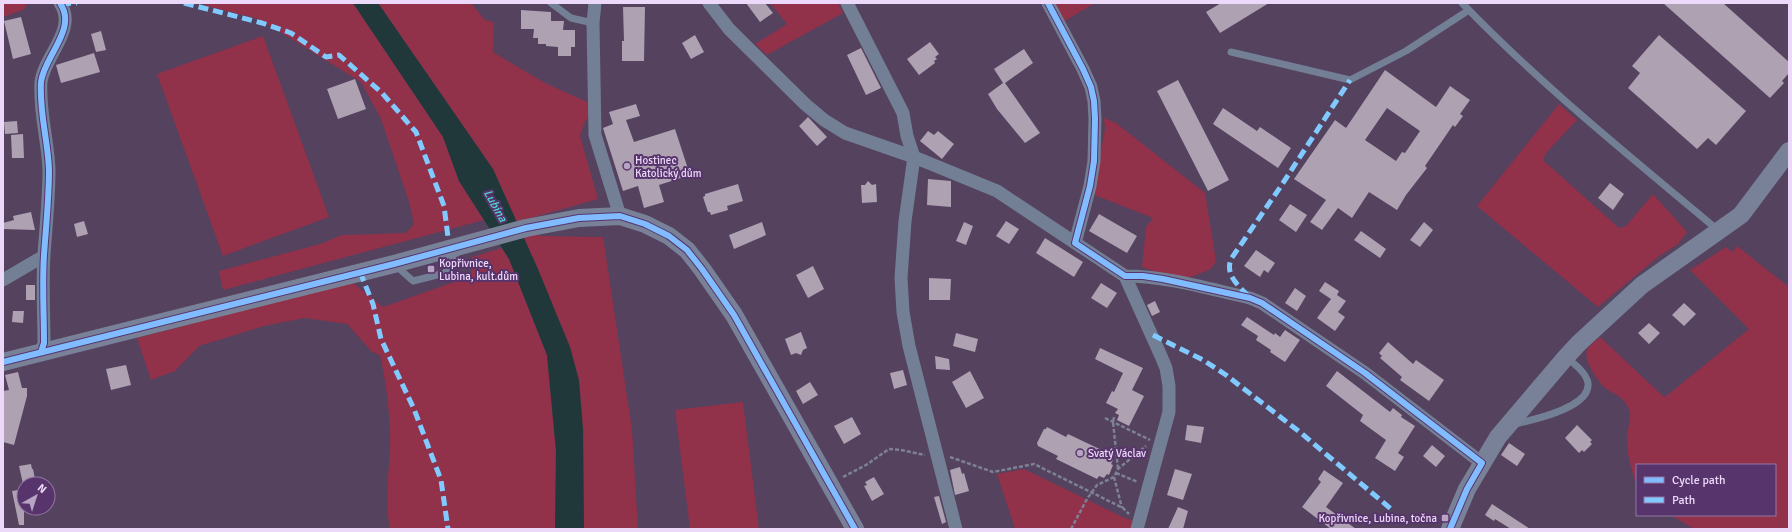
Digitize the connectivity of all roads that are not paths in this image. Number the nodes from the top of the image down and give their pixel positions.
1 (60, 3) edge
2 (551, 3) edge
3 (595, 3) edge
4 (709, 3) edge
5 (848, 3) edge
6 (1048, 3) edge
7 (1462, 3) edge
8 (1469, 10) junction
9 (593, 23) junction
10 (1231, 52) dead end
11 (1789, 151) edge
12 (914, 157) junction
13 (620, 216) junction
14 (1719, 232) junction
15 (1074, 242) junction
16 (44, 256) junction
17 (1125, 276) junction
18 (3, 280) edge
19 (42, 352) junction
20 (1566, 357) junction
21 (3, 362) edge
22 (1507, 426) junction
23 (1482, 463) junction
24 (1139, 524) edge
25 (855, 529) edge
26 (956, 529) edge
27 (1450, 529) edge

1 - 16 street
2 - 9 lane
3 - 9 street
4 - 12 street
5 - 12 street
6 - 15 street
7 - 8 lane
8 - 10 lane
8 - 14 lane
9 - 13 street
11 - 14 street
12 - 15 street
12 - 26 street
13 - 19 street
13 - 25 street
14 - 20 street
15 - 17 street
16 - 18 street
16 - 19 street
17 - 23 street
17 - 24 street
19 - 21 street
20 - 22 street
20 - 22 lane
22 - 23 street
23 - 27 street

